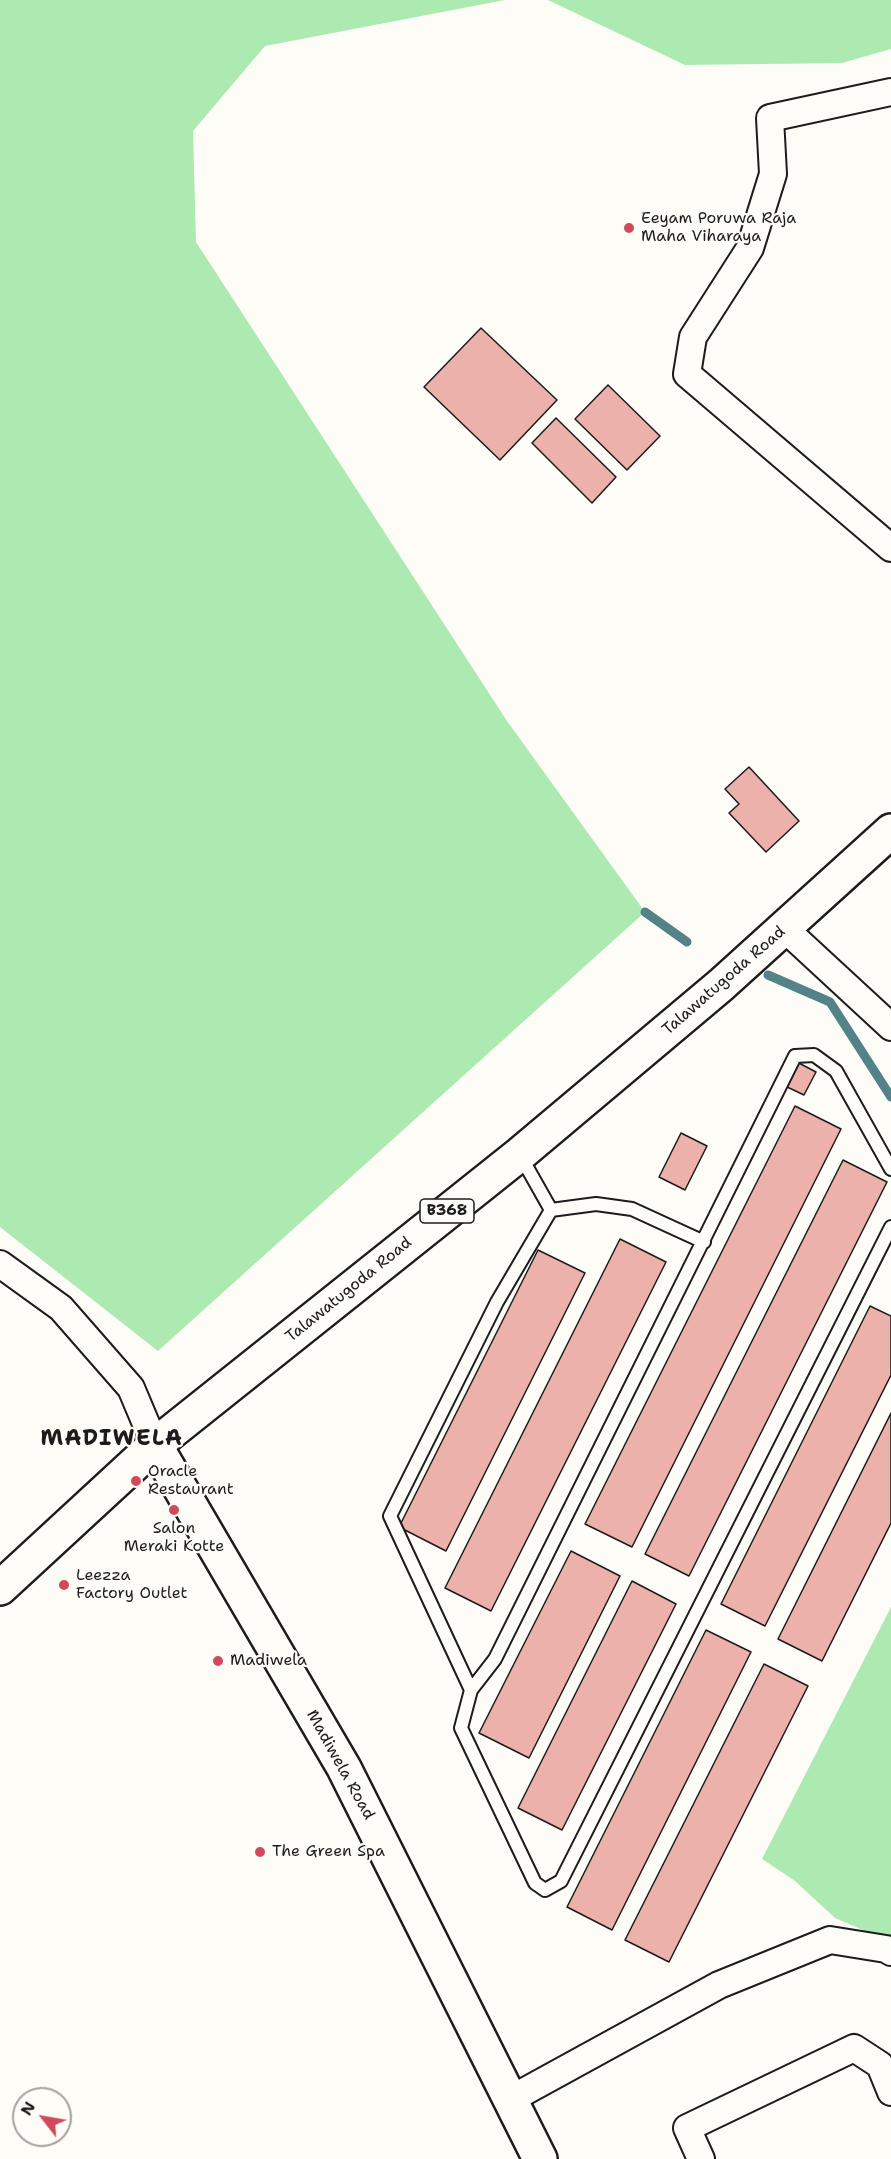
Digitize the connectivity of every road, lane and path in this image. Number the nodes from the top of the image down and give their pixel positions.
1 (891, 92) edge
2 (891, 548) edge
3 (891, 831) edge
4 (785, 929) junction
5 (891, 1027) edge
6 (519, 1154) junction
7 (891, 1169) edge
8 (551, 1210) junction
9 (891, 1227) edge
10 (704, 1242) junction
11 (0, 1264) edge
12 (155, 1445) junction
13 (0, 1588) edge
14 (471, 1690) junction
15 (891, 1952) edge
16 (891, 2092) edge
17 (511, 2099) junction
18 (540, 2159) edge
19 (701, 2159) edge

1 - 2 street
3 - 4 main road, Talawatugoda Road / B368
4 - 5 street
4 - 6 main road, Talawatugoda Road / B368
6 - 8 lane
6 - 12 main road, Talawatugoda Road / B368
7 - 10 lane
8 - 10 lane
8 - 14 lane
9 - 14 lane
10 - 14 lane
11 - 12 street
12 - 13 main road, Talawatugoda Road / B368
12 - 17 main road, Madiwela Road
15 - 17 street
16 - 19 street
17 - 18 main road, Madiwela Road

